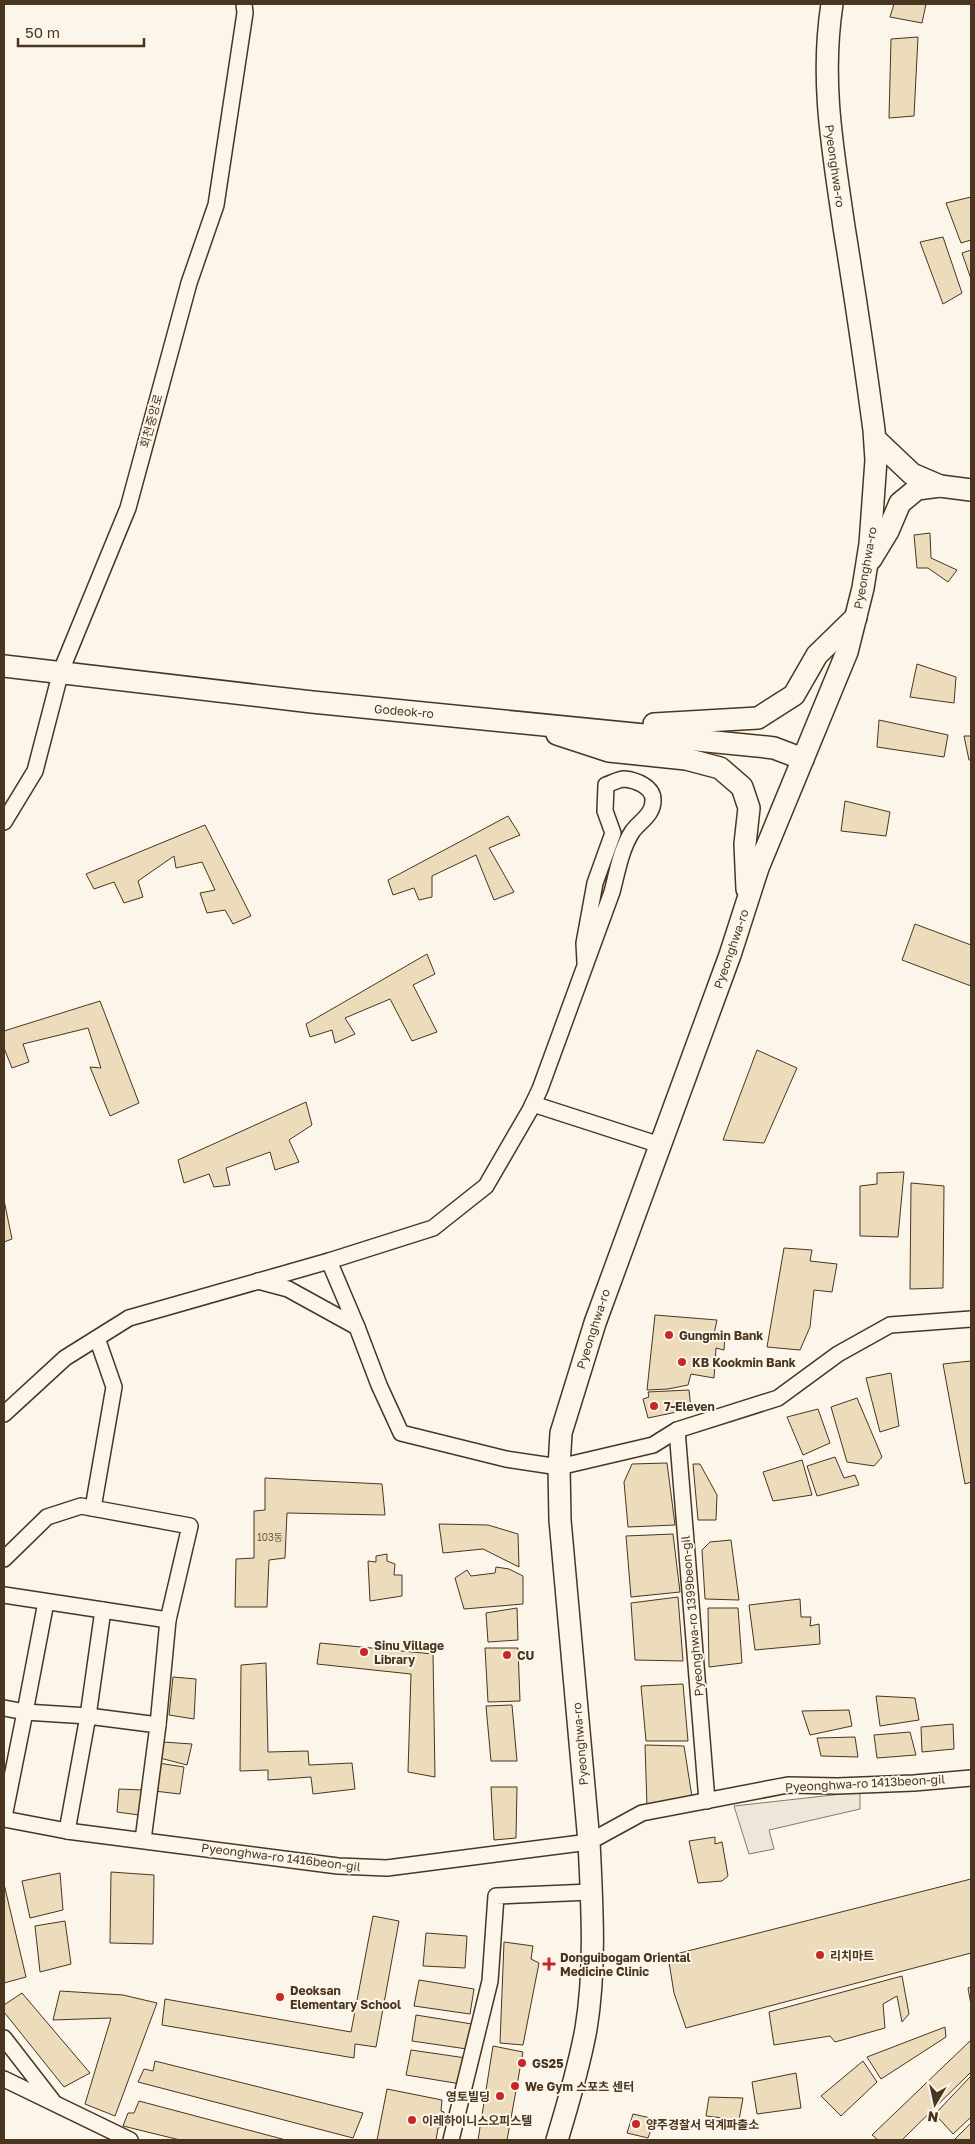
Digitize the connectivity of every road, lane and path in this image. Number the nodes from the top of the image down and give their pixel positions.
1 (244, 4) edge
2 (832, 4) edge
3 (875, 439) junction
4 (940, 486) junction
5 (971, 490) edge
6 (867, 566) junction
7 (856, 617) junction
8 (4, 666) edge
9 (61, 672) junction
10 (516, 722) junction
11 (580, 728) junction
12 (803, 759) junction
13 (4, 822) edge
14 (747, 901) junction
15 (585, 962) junction
16 (533, 1104) junction
17 (660, 1145) junction
18 (329, 1261) junction
19 (257, 1281) junction
20 (971, 1319) edge
21 (358, 1327) junction
22 (97, 1338) junction
23 (4, 1414) edge
24 (677, 1430) junction
25 (559, 1467) junction
26 (93, 1508) junction
27 (4, 1559) edge
28 (4, 1595) edge
29 (46, 1602) junction
30 (103, 1610) junction
31 (168, 1620) junction
32 (4, 1708) edge
33 (25, 1712) junction
34 (88, 1716) junction
35 (158, 1725) junction
36 (971, 1778) edge
37 (707, 1801) junction
38 (4, 1818) edge
39 (67, 1831) junction
40 (142, 1840) junction
41 (589, 1842) junction
42 (591, 1892) junction
43 (4, 2038) edge
44 (4, 2079) edge
45 (55, 2103) junction
46 (130, 2140) edge
47 (451, 2140) edge
48 (556, 2140) edge

1 - 9 street, 회천중앙로
2 - 3 main road, Pyeonghwa-ro
3 - 4 main road
3 - 6 main road, Pyeonghwa-ro
4 - 5 main road
4 - 6 main road
6 - 7 main road, Pyeonghwa-ro
7 - 11 main road
7 - 12 main road, Pyeonghwa-ro
8 - 9 main road, Godeok-ro
9 - 10 main road, Godeok-ro
9 - 13 street, 회천중앙로
10 - 11 main road, Godeok-ro
10 - 14 main road
11 - 12 main road, Godeok-ro
12 - 14 main road, Pyeonghwa-ro
14 - 17 main road, Pyeonghwa-ro
15 - 15 street
15 - 16 street
16 - 17 street
16 - 18 street
17 - 25 main road, Pyeonghwa-ro
18 - 19 street
18 - 21 street
19 - 21 street
19 - 22 street
20 - 24 street
21 - 25 street
22 - 23 street
22 - 26 street
24 - 25 street
24 - 37 street, Pyeonghwa-ro 1399beon-gil
25 - 41 main road, Pyeonghwa-ro
26 - 27 street
26 - 31 street
28 - 29 street
29 - 30 street
29 - 33 street
30 - 31 street
30 - 34 street
31 - 35 street
32 - 33 street
33 - 34 street
33 - 38 street
34 - 35 street
34 - 39 street
35 - 40 street
36 - 37 street, Pyeonghwa-ro 1413beon-gil
37 - 41 street, Pyeonghwa-ro 1413beon-gil
38 - 39 street, Pyeonghwa-ro 1416beon-gil
39 - 40 street, Pyeonghwa-ro 1416beon-gil
40 - 41 street, Pyeonghwa-ro 1416beon-gil
41 - 42 main road, Pyeonghwa-ro
42 - 47 street
42 - 48 main road, Pyeonghwa-ro
43 - 45 street
44 - 45 street
45 - 46 street

